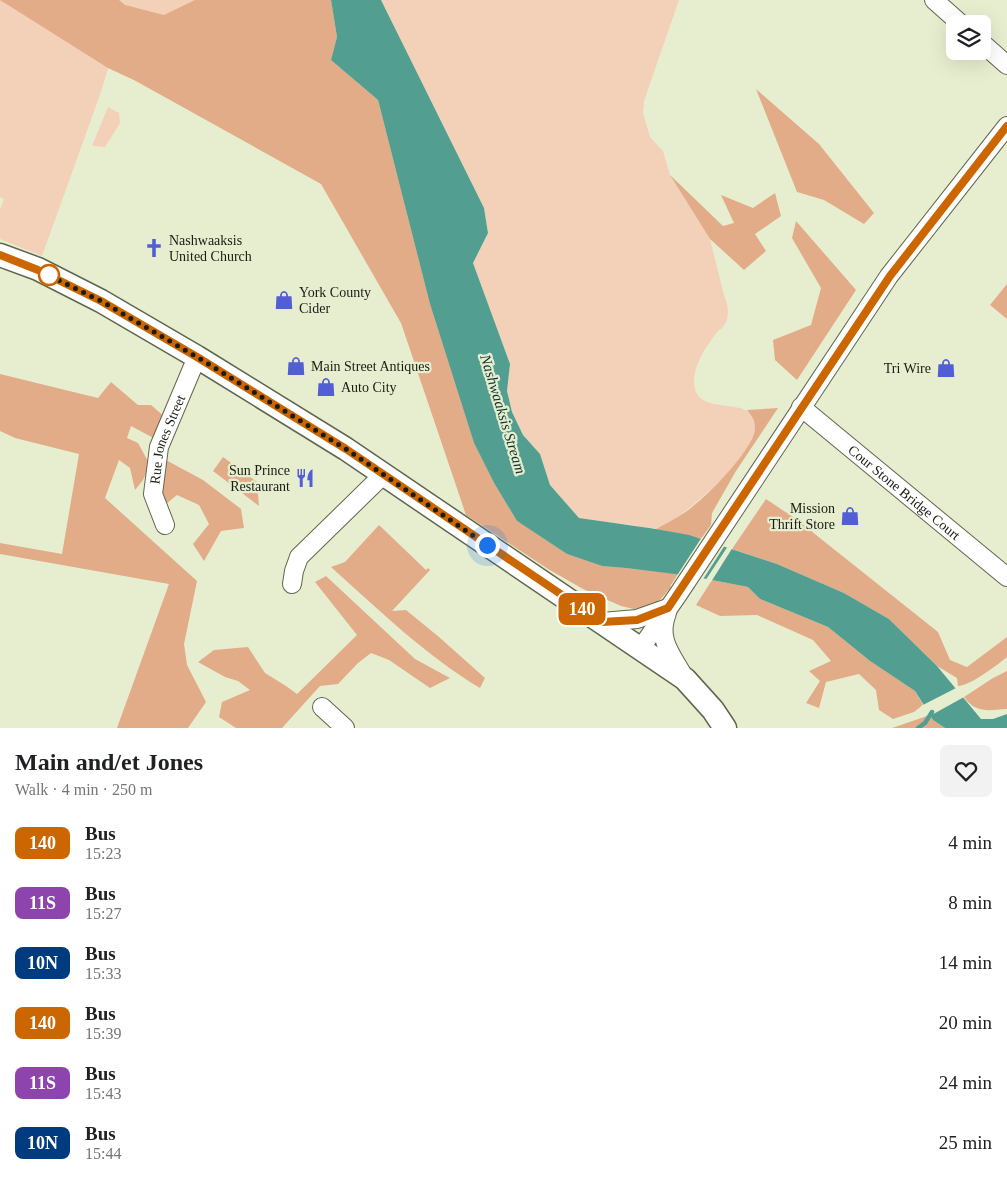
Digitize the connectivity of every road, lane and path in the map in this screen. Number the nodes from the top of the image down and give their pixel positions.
1 (934, 0) edge
2 (951, 15) edge
3 (991, 51) edge
4 (1007, 65) edge
5 (1007, 126) edge
6 (0, 255) edge
7 (197, 357) junction
8 (801, 408) junction
9 (384, 474) junction
10 (166, 525) dead end
11 (1007, 577) edge
12 (292, 584) dead end
13 (668, 608) junction
14 (602, 622) junction
15 (641, 648) junction
16 (685, 679) junction
17 (322, 707) dead end
18 (345, 728) edge
19 (725, 728) edge

1 - 2 street
3 - 4 street
5 - 8 street
6 - 7 main road
7 - 9 main road
7 - 10 street, Rue Jones Street
8 - 11 street, Cour Stone Bridge Court
8 - 13 street
9 - 12 street
9 - 14 main road
13 - 14 street
13 - 15 street
13 - 16 street
14 - 15 main road
15 - 16 main road
16 - 19 main road
17 - 18 street

